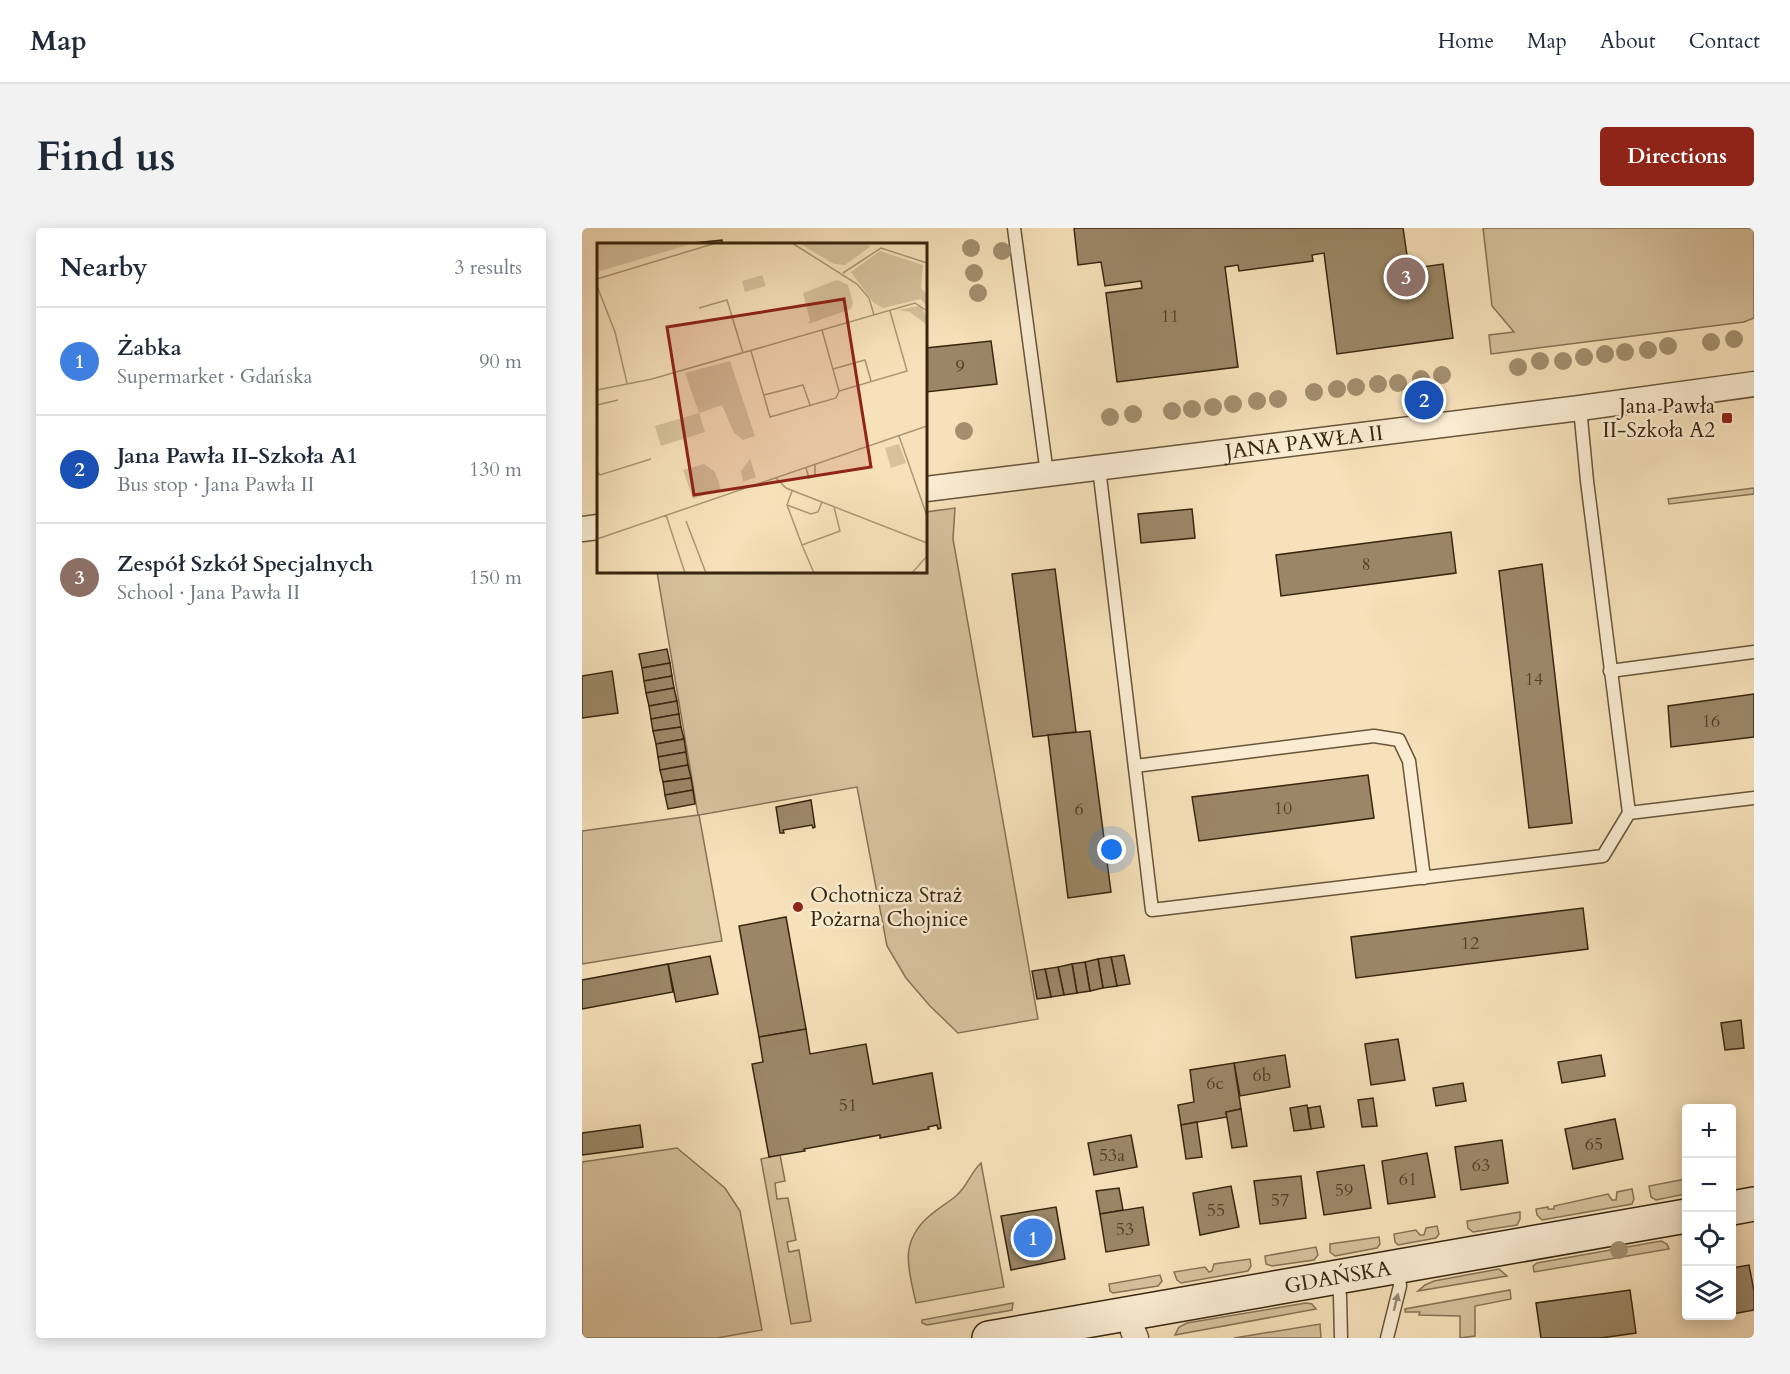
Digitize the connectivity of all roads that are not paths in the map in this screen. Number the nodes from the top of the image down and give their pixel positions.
1 (1014, 228) edge
2 (1754, 384) edge
3 (1580, 408) junction
4 (1099, 468) junction
5 (1047, 474) junction
6 (927, 489) edge
7 (597, 527) edge
8 (582, 529) edge
9 (1754, 652) edge
10 (1611, 670) junction
11 (1135, 766) junction
12 (1754, 798) edge
13 (1629, 813) junction
14 (1424, 878) junction
15 (1754, 1204) edge
16 (1736, 1207) edge
17 (1682, 1217) edge
18 (1398, 1266) junction
19 (1336, 1277) junction
20 (1133, 1325) edge
21 (988, 1338) edge
22 (1341, 1338) edge
23 (1387, 1338) edge

1 - 5 lane
2 - 3 street, JANA PAWŁA II
3 - 4 street, JANA PAWŁA II
3 - 10 lane
4 - 5 street, JANA PAWŁA II
4 - 11 lane
5 - 6 street, JANA PAWŁA II
7 - 8 street
9 - 10 lane
10 - 13 lane
11 - 14 lane
11 - 14 lane
12 - 13 lane
13 - 14 lane
15 - 16 main road
17 - 18 main road, GDAŃSKA
18 - 19 main road, GDAŃSKA
23 -> 18 lane
19 - 20 main road, GDAŃSKA
19 - 22 lane
20 - 21 main road, GDAŃSKA

